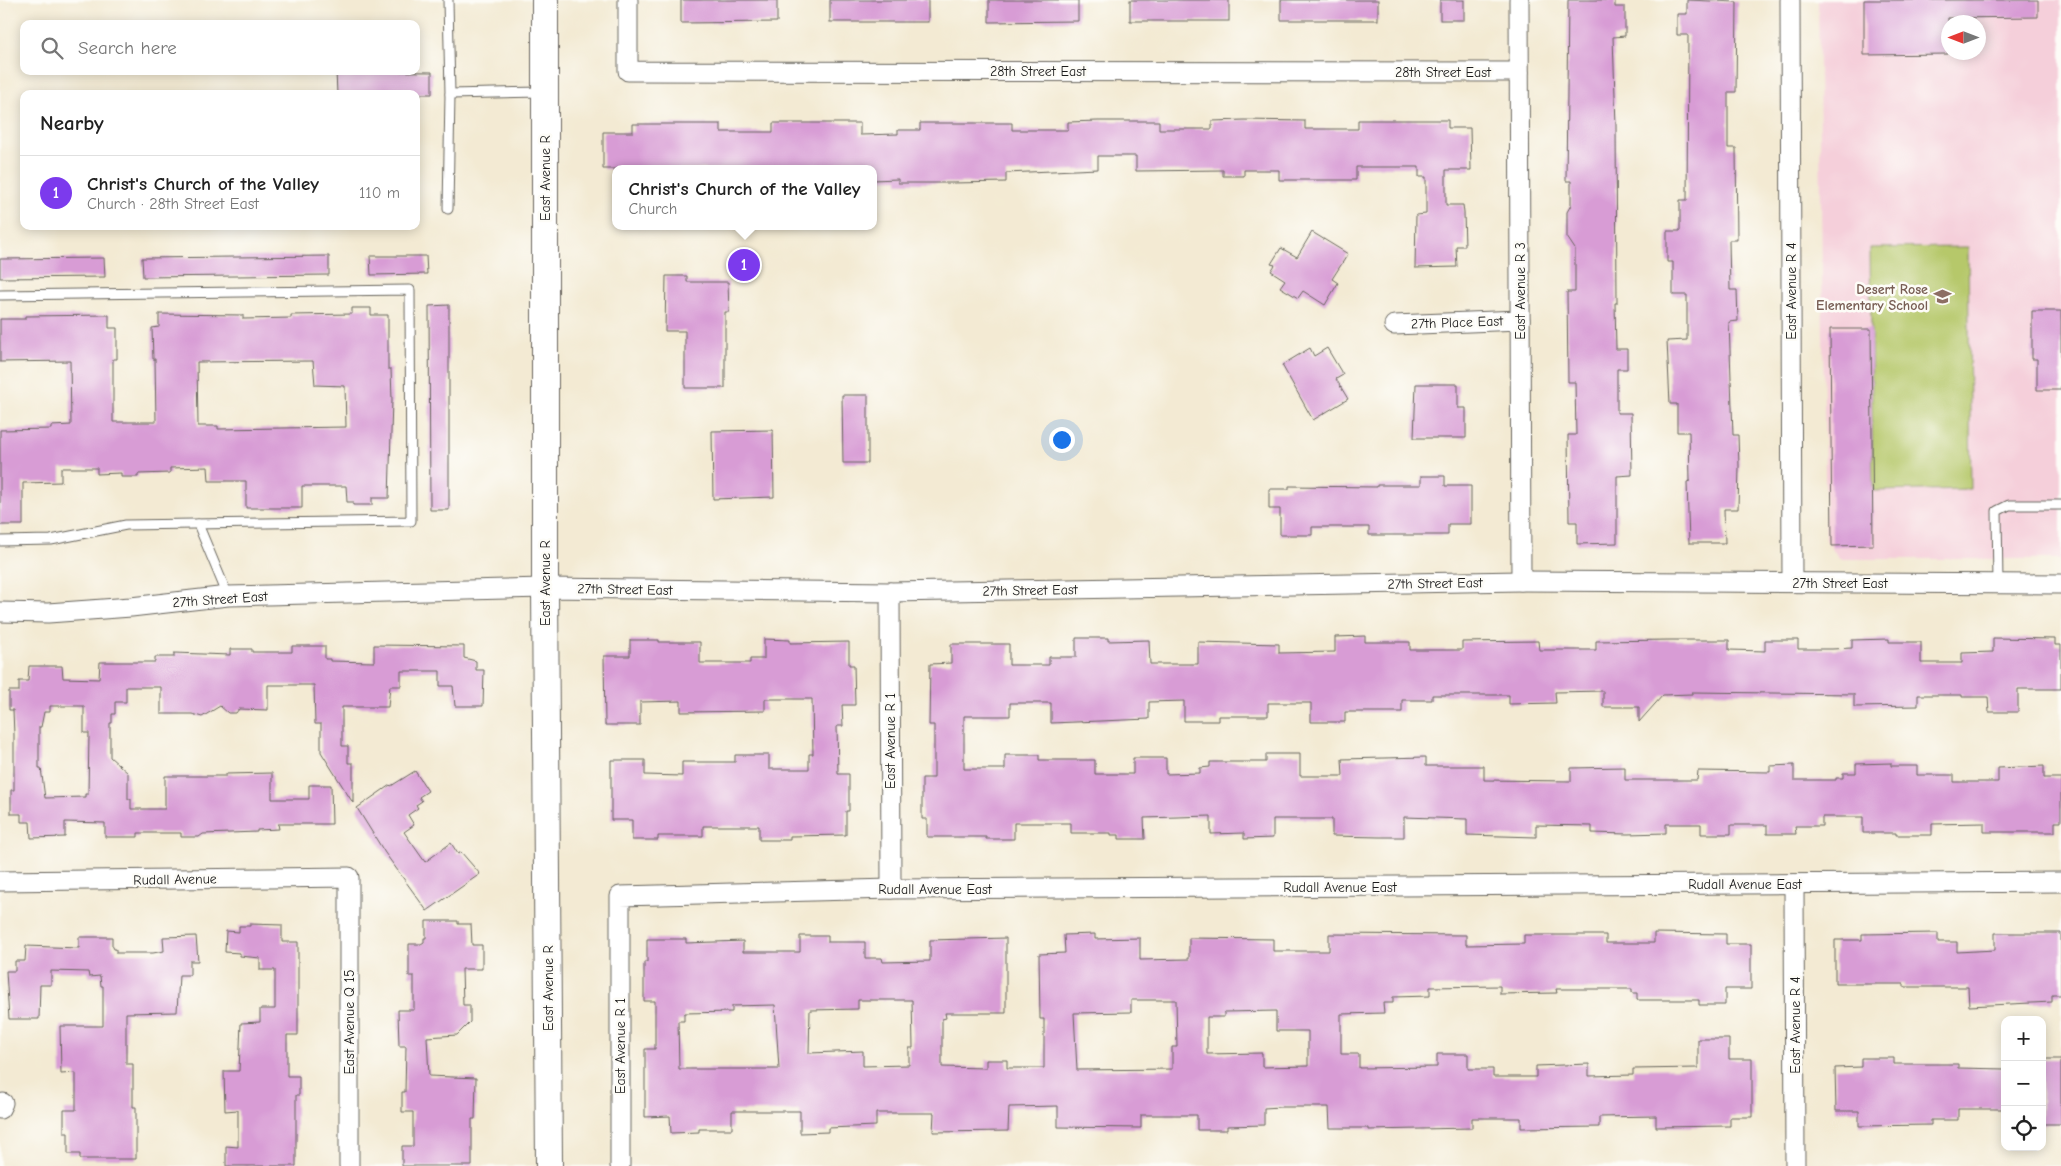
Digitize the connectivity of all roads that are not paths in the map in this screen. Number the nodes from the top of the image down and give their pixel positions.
1 (448, 0) edge
2 (545, 0) edge
3 (628, 0) edge
4 (1519, 0) edge
5 (1790, 0) edge
6 (1519, 72) junction
7 (545, 92) junction
8 (450, 94) junction
9 (448, 209) dead end
10 (0, 295) edge
11 (1520, 320) junction
12 (1394, 325) dead end
13 (2061, 504) edge
14 (198, 524) junction
15 (0, 541) edge
16 (1521, 581) junction
17 (1792, 582) junction
18 (1998, 584) junction
19 (2061, 584) edge
20 (545, 588) junction
21 (890, 592) junction
22 (228, 596) junction
23 (0, 612) edge
24 (349, 877) joint
25 (0, 881) edge
26 (2061, 882) edge
27 (1794, 884) junction
28 (891, 889) junction
29 (620, 896) joint
30 (349, 1166) edge
31 (549, 1166) edge
32 (620, 1166) edge
33 (1795, 1166) edge

1 - 8 lane
2 - 7 main road, East Avenue R
3 - 6 street, 28th Street East
4 - 6 street, East Avenue R 3
5 - 17 street, East Avenue R 4
6 - 11 street, East Avenue R 3
7 - 8 lane
7 - 20 main road, East Avenue R
8 - 9 lane
10 - 14 lane
11 - 12 street, 27th Place East
11 - 16 street, East Avenue R 3
13 - 18 lane
14 - 15 lane
14 - 22 lane
16 - 17 street, 27th Street East
16 - 21 street, 27th Street East
17 - 18 street, 27th Street East
18 - 19 street, 27th Street East
20 - 21 street, 27th Street East
20 - 22 street, 27th Street East
20 - 31 main road, East Avenue R
21 - 28 street, East Avenue R 1
22 - 23 street, 27th Street East
24 - 25 street, Rudall Avenue
24 - 30 street, East Avenue Q 15
26 - 27 street, Rudall Avenue East
27 - 28 street, Rudall Avenue East
27 - 33 street, East Avenue R 4
28 - 29 street, Rudall Avenue East
29 - 32 street, East Avenue R 1

